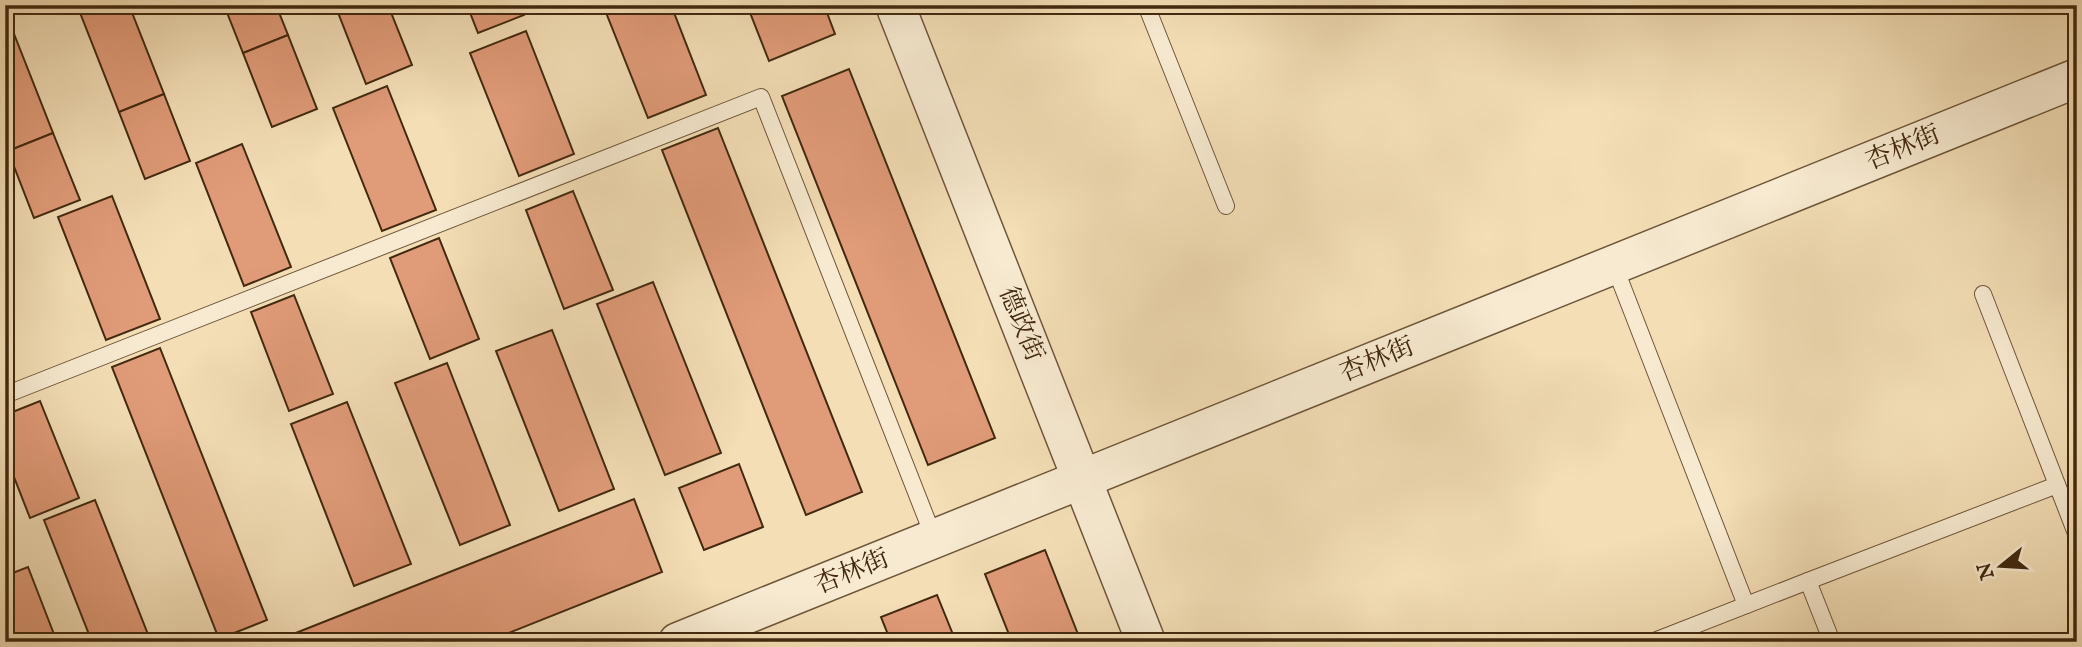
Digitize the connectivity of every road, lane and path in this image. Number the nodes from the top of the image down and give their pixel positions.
1 (895, 5) edge
2 (1146, 5) edge
3 (2077, 78) edge
4 (1226, 206) dead end
5 (1614, 264) junction
6 (1983, 294) dead end
7 (5, 396) edge
8 (1082, 479) junction
9 (2057, 485) junction
10 (2077, 536) edge
11 (934, 538) junction
12 (1808, 581) junction
13 (1746, 605) junction
14 (678, 642) edge
15 (1146, 642) edge
16 (1652, 642) edge
17 (1832, 642) edge

1 - 8 street, 德政街
2 - 4 lane
3 - 5 street, 杏林街
5 - 8 street, 杏林街
5 - 13 lane
6 - 9 lane
7 - 11 lane
8 - 11 street, 杏林街
8 - 15 street, 德政街
9 - 10 lane
9 - 12 lane
11 - 14 street, 杏林街
12 - 13 lane
12 - 17 lane
13 - 16 lane

